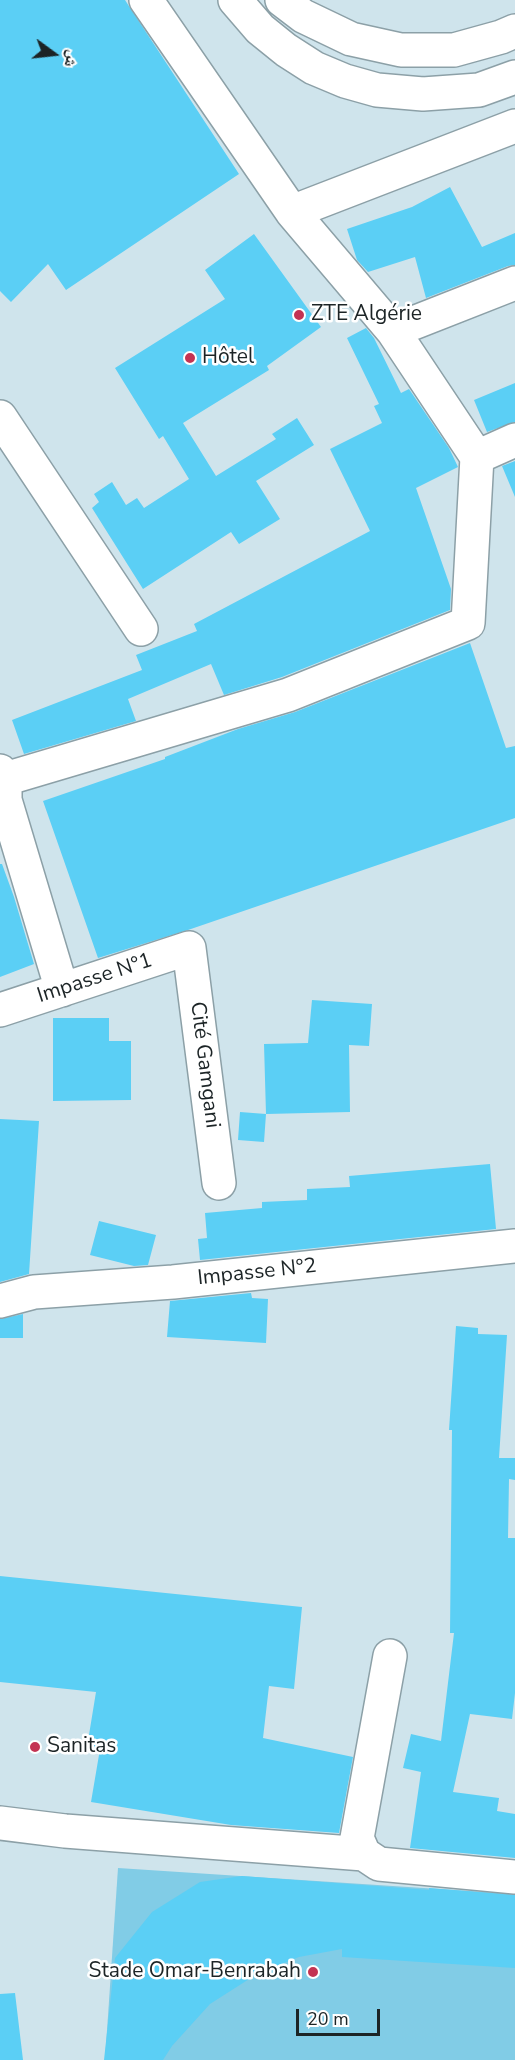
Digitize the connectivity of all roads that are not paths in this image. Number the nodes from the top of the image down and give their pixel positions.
1 (146, 0) edge
2 (235, 0) edge
3 (282, 0) edge
4 (515, 31) edge
5 (515, 77) edge
6 (515, 126) edge
7 (292, 212) junction
8 (515, 283) edge
9 (393, 331) junction
10 (0, 417) edge
11 (515, 440) edge
12 (477, 457) junction
13 (141, 629) dead end
14 (2, 775) edge
15 (189, 948) joint
16 (62, 990) junction
17 (0, 1010) edge
18 (219, 1183) dead end
19 (515, 1246) edge
20 (0, 1301) edge
21 (390, 1656) dead end
22 (0, 1823) edge
23 (364, 1854) junction
24 (515, 1877) edge

1 - 7 street
2 - 5 street
3 - 4 street
6 - 7 street
7 - 9 street
8 - 9 street
9 - 12 street
10 - 13 street
11 - 12 street
12 - 14 street
14 - 16 street
15 - 16 street, Impasse N°1
15 - 18 street, Cité Gamgani
16 - 17 street, Impasse N°1
19 - 20 street, Impasse N°2
21 - 23 street
22 - 23 street
23 - 24 street

